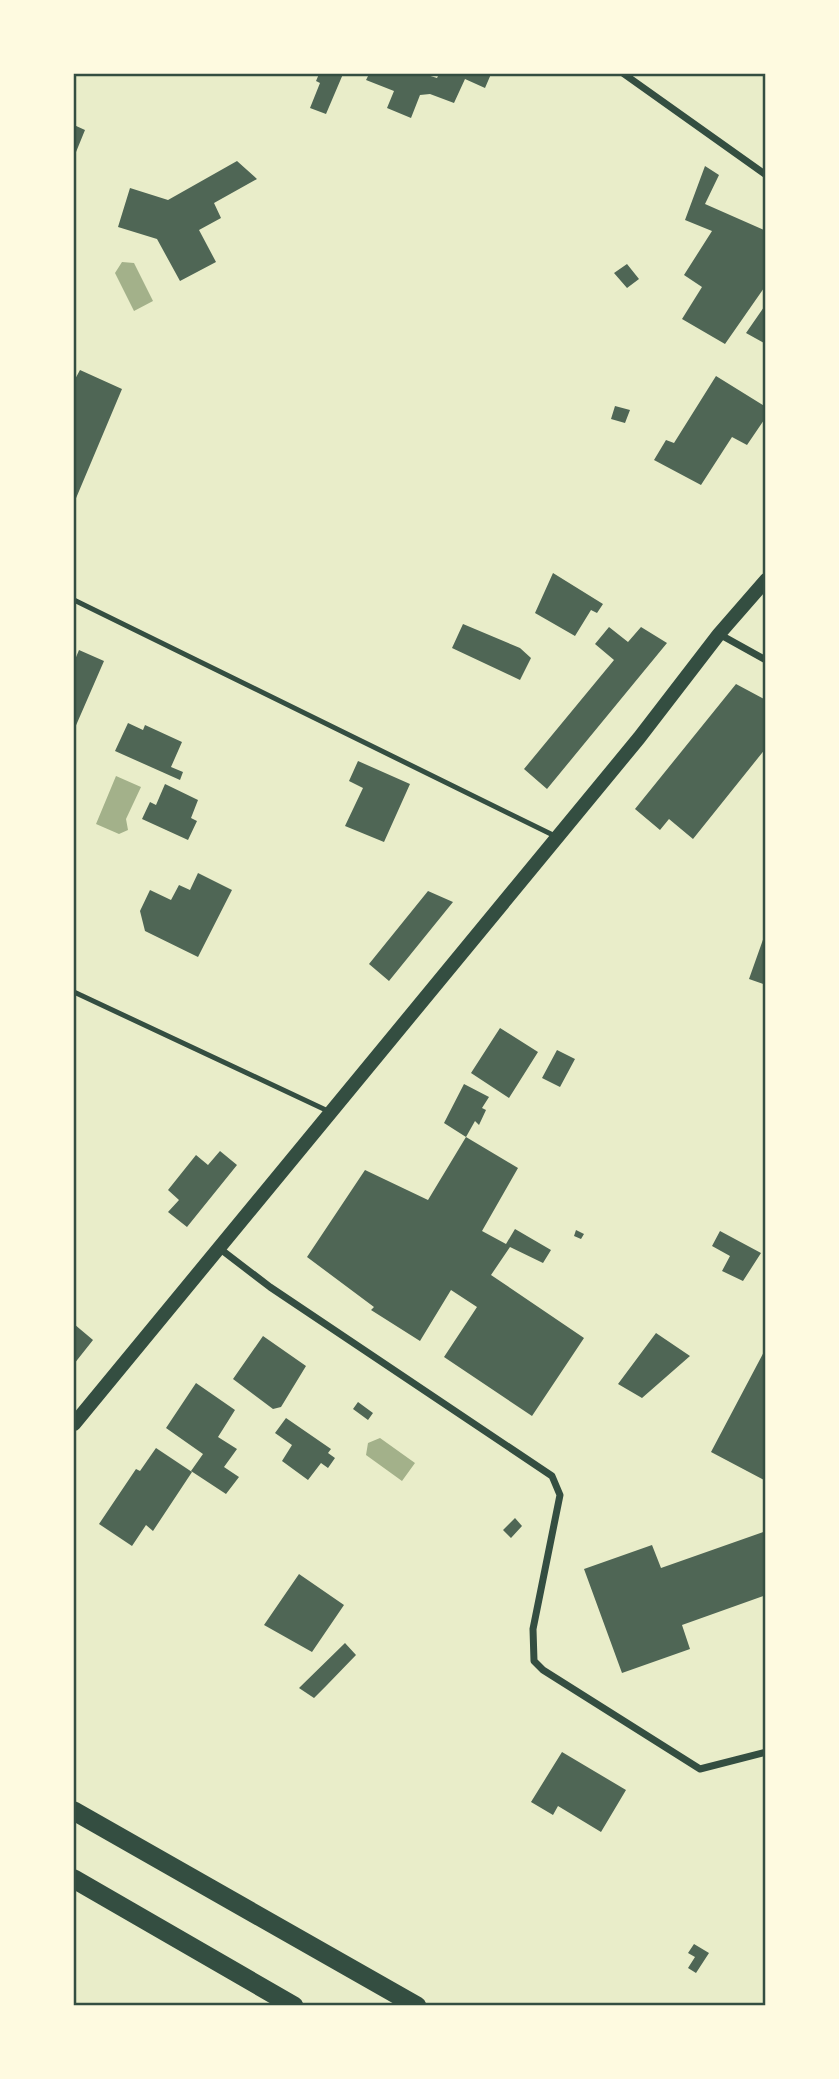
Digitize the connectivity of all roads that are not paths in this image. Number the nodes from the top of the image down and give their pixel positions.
1 (624, 74) edge
2 (765, 175) edge
3 (765, 580) edge
4 (74, 600) edge
5 (719, 634) junction
6 (765, 660) edge
7 (556, 836) junction
8 (74, 992) edge
9 (331, 1112) junction
10 (219, 1247) junction
11 (74, 1424) edge
12 (765, 1752) edge
13 (74, 1811) edge
14 (74, 1879) edge
15 (293, 2006) edge
16 (417, 2006) edge

1 - 2 street
3 - 5 main road
4 - 7 lane
5 - 6 street
5 - 7 main road
7 - 9 main road
8 - 9 lane
9 - 10 main road
10 - 11 main road
10 - 12 street
13 - 16 highway
14 - 15 highway

